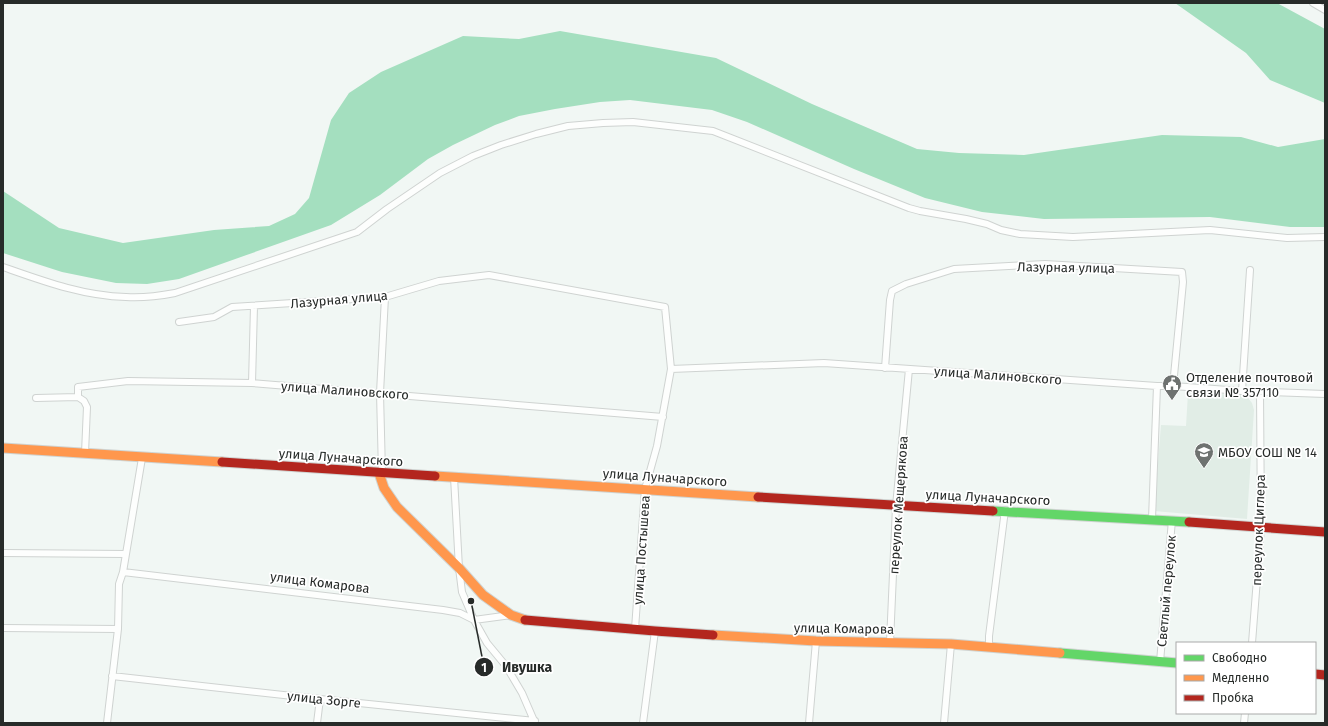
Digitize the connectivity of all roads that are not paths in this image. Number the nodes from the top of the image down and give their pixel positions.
1 (1313, 3) edge
2 (1325, 10) edge
3 (1325, 237) edge
4 (3, 267) edge
5 (1250, 270) dead end
6 (385, 297) junction
7 (254, 306) junction
8 (665, 307) joint
9 (179, 322) dead end
10 (885, 368) junction
11 (671, 369) junction
12 (909, 369) junction
13 (252, 383) junction
14 (1157, 386) junction
15 (1173, 386) junction
16 (1242, 391) junction
17 (1260, 392) junction
18 (380, 393) junction
19 (1325, 394) edge
20 (78, 397) junction
21 (36, 398) dead end
22 (663, 417) junction
23 (3, 448) edge
24 (85, 453) junction
25 (142, 458) junction
26 (380, 473) junction
27 (454, 477) junction
28 (645, 489) junction
29 (896, 506) junction
30 (1005, 510) junction
31 (1152, 519) junction
32 (1172, 520) junction
33 (1261, 527) junction
34 (1325, 532) edge
35 (3, 553) edge
36 (126, 554) junction
37 (459, 568) junction
38 (123, 572) junction
39 (511, 616) junction
40 (474, 620) junction
41 (3, 628) edge
42 (118, 629) junction
43 (635, 629) junction
44 (655, 631) junction
45 (816, 641) junction
46 (890, 642) junction
47 (1252, 642) edge
48 (951, 644) junction
49 (989, 648) junction
50 (1160, 662) junction
51 (1176, 663) edge
52 (112, 676) junction
53 (320, 699) junction
54 (535, 722) edge
55 (107, 723) edge
56 (317, 723) edge
57 (643, 723) edge
58 (809, 723) edge
59 (944, 723) edge

1 - 2 street
3 - 4 street
5 - 16 street
6 - 7 street, Лазурная улица
6 - 8 street, Лазурная улица
6 - 18 street
7 - 9 street, Лазурная улица
7 - 13 street
8 - 11 street, улица Постышева
10 - 11 street, улица Малиновского
10 - 12 street, улица Малиновского
10 - 15 street, Лазурная улица
11 - 22 street, улица Постышева
12 - 14 street, улица Малиновского
12 - 29 street, переулок Мещерякова
13 - 18 street, улица Малиновского
13 - 20 street, улица Малиновского
14 - 15 street, улица Малиновского
14 - 31 street, Светлый переулок
15 - 16 street, улица Малиновского
16 - 17 street, улица Малиновского
17 - 19 street, улица Малиновского
17 - 33 street, переулок Циглера
18 - 22 street, улица Малиновского
18 - 26 street
20 - 21 street
20 - 24 street
22 - 28 street, улица Постышева
23 - 24 street, улица Луначарского
24 - 25 street, улица Луначарского
25 - 26 street, улица Луначарского
25 - 36 street
26 - 27 street, улица Луначарского
26 - 37 street, улица Комарова
27 - 28 street, улица Луначарского
27 - 37 street
28 - 29 street, улица Луначарского
28 - 43 street, улица Постышева
29 - 30 street, улица Луначарского
29 - 46 street, переулок Мещерякова
30 - 31 street, улица Луначарского
30 - 49 street
31 - 32 street, улица Луначарского
32 - 33 street, улица Луначарского
32 - 50 street, Светлый переулок
33 - 34 street, улица Луначарского
33 - 47 street, переулок Циглера
35 - 36 street
36 - 38 street
37 - 39 street, улица Комарова
37 - 40 street
38 - 40 street, улица Комарова
38 - 42 street
39 - 40 street, улица Комарова
39 - 43 street, улица Комарова
40 - 54 street
41 - 42 street
42 - 52 street
43 - 44 street, улица Комарова
44 - 45 street, улица Комарова
44 - 57 street
45 - 46 street, улица Комарова
45 - 58 street
46 - 48 street, улица Комарова
48 - 49 street, улица Комарова
48 - 59 street
49 - 50 street, улица Комарова
50 - 51 street, улица Комарова
52 - 53 street, улица Зорге
52 - 55 street
53 - 54 street, улица Зорге
53 - 56 street

